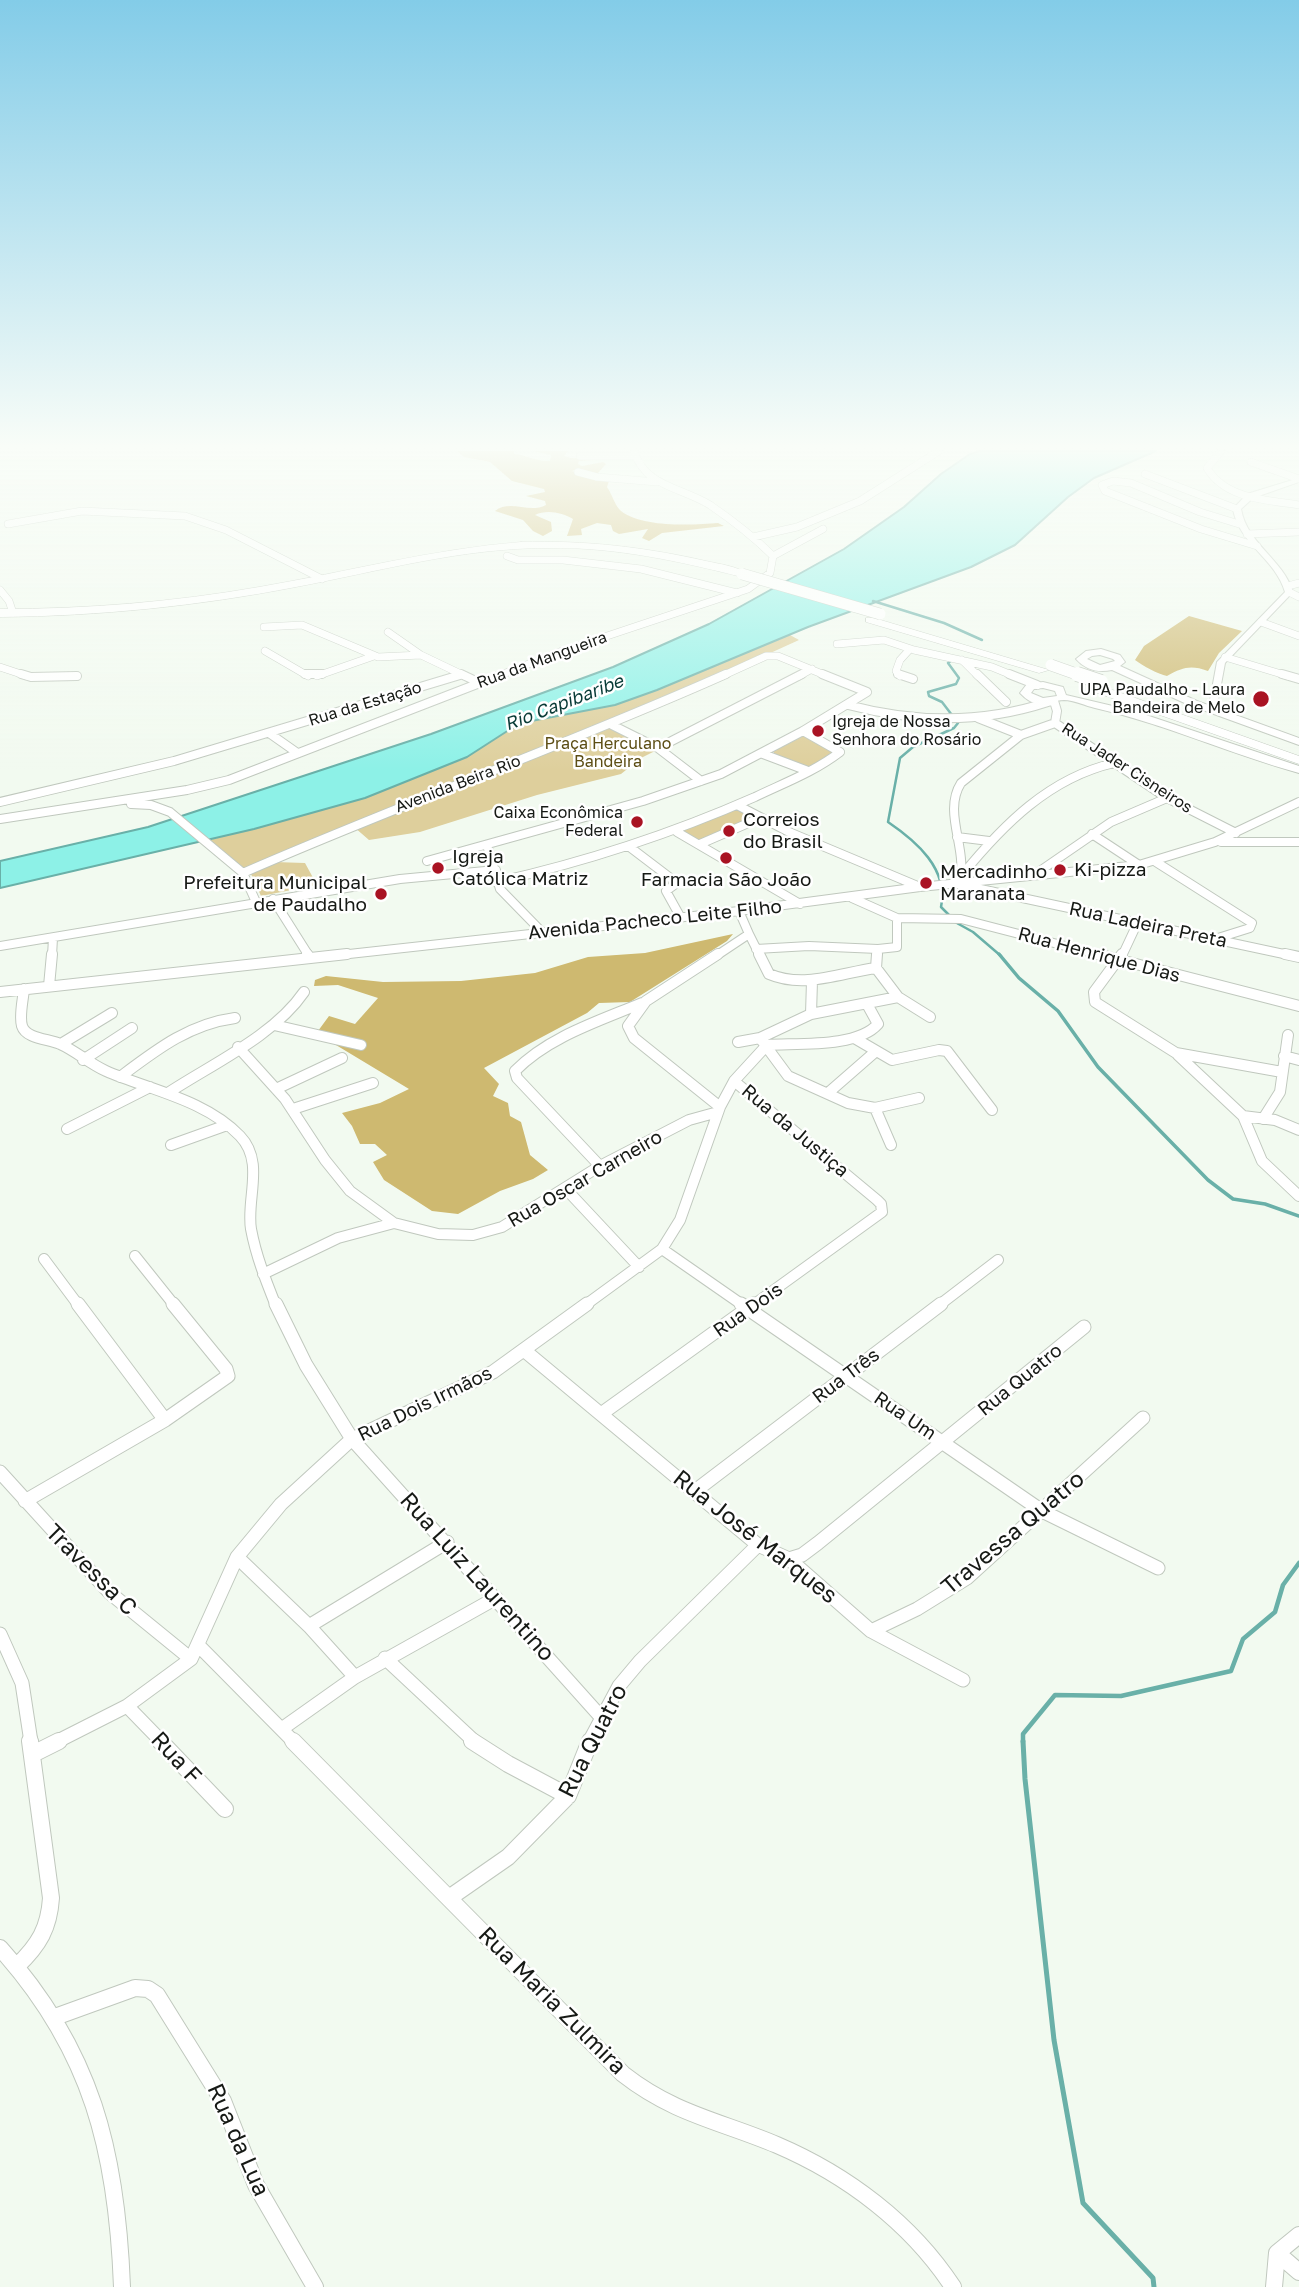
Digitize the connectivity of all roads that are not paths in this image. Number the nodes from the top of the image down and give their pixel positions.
1 (280, 558) edge
2 (425, 558) edge
3 (493, 558) edge
4 (512, 558) edge
5 (607, 558) edge
6 (669, 558) edge
7 (774, 558) edge
8 (1265, 558) edge
9 (680, 562) junction
10 (322, 579) junction
11 (1299, 583) edge
12 (1289, 589) junction
13 (0, 590) edge
14 (737, 593) junction
15 (1299, 597) edge
16 (6, 613) edge
17 (0, 621) edge
18 (1261, 622) junction
19 (264, 627) dead end
20 (387, 632) dead end
21 (1299, 636) edge
22 (836, 644) dead end
23 (910, 649) junction
24 (265, 651) dead end
25 (421, 655) junction
26 (374, 656) junction
27 (1225, 657) junction
28 (960, 658) junction
29 (0, 667) edge
30 (1090, 667) junction
31 (1114, 667) junction
32 (812, 669) junction
33 (460, 674) junction
34 (77, 676) dead end
35 (1299, 679) edge
36 (913, 680) dead end
37 (480, 683) junction
38 (1037, 685) junction
39 (1097, 685) junction
40 (1054, 687) junction
41 (1054, 700) junction
42 (1006, 702) dead end
43 (848, 705) junction
44 (1213, 711) junction
45 (975, 717) junction
46 (1055, 723) junction
47 (612, 724) junction
48 (803, 731) junction
49 (269, 733) junction
50 (1021, 735) junction
51 (1299, 742) edge
52 (658, 748) junction
53 (1299, 751) edge
54 (296, 752) junction
55 (763, 754) junction
56 (1299, 760) edge
57 (1114, 763) junction
58 (1299, 770) edge
59 (808, 771) junction
60 (701, 781) junction
61 (204, 787) junction
62 (74, 788) junction
63 (1167, 798) junction
64 (0, 802) edge
65 (1299, 802) edge
66 (97, 803) junction
67 (737, 805) junction
68 (85, 806) junction
69 (167, 811) junction
70 (760, 818) junction
71 (0, 819) edge
72 (677, 832) junction
73 (1236, 833) junction
74 (1092, 834) junction
75 (957, 837) junction
76 (989, 841) junction
77 (1215, 842) junction
78 (1299, 842) edge
79 (700, 844) junction
80 (487, 845) junction
81 (631, 848) junction
82 (427, 860) dead end
83 (1156, 862) junction
84 (1139, 865) junction
85 (496, 870) junction
86 (243, 873) junction
87 (1032, 876) junction
88 (496, 882) junction
89 (951, 882) junction
90 (920, 887) junction
91 (852, 898) junction
92 (273, 899) junction
93 (256, 902) junction
94 (800, 904) junction
95 (739, 911) junction
96 (681, 918) junction
97 (897, 918) junction
98 (1137, 924) junction
99 (542, 932) junction
100 (749, 934) junction
101 (53, 938) junction
102 (1216, 939) junction
103 (0, 946) edge
104 (756, 949) junction
105 (878, 949) junction
106 (1299, 957) edge
107 (310, 958) junction
108 (1119, 961) junction
109 (877, 968) junction
110 (811, 981) junction
111 (50, 986) junction
112 (24, 989) junction
113 (0, 992) edge
114 (304, 992) dead end
115 (898, 997) junction
116 (646, 1001) junction
117 (867, 1004) junction
118 (1299, 1006) edge
119 (112, 1013) dead end
120 (811, 1014) junction
121 (930, 1017) dead end
122 (235, 1018) dead end
123 (274, 1025) junction
124 (132, 1028) dead end
125 (1288, 1035) dead end
126 (856, 1040) junction
127 (763, 1041) junction
128 (738, 1042) dead end
129 (61, 1044) junction
130 (361, 1045) dead end
131 (238, 1047) junction
132 (875, 1052) junction
133 (1176, 1053) junction
134 (1284, 1056) junction
135 (342, 1058) dead end
136 (83, 1059) junction
137 (1299, 1060) edge
138 (1282, 1072) junction
139 (120, 1077) junction
140 (734, 1081) junction
141 (373, 1083) dead end
142 (150, 1087) junction
143 (276, 1089) junction
144 (169, 1093) junction
145 (828, 1093) junction
146 (919, 1098) dead end
147 (875, 1108) junction
148 (293, 1109) junction
149 (719, 1110) junction
150 (992, 1110) dead end
151 (1243, 1115) junction
152 (1263, 1118) junction
153 (227, 1125) junction
154 (67, 1129) dead end
155 (1299, 1130) edge
156 (171, 1145) dead end
157 (891, 1145) dead end
158 (600, 1166) junction
159 (565, 1188) junction
160 (1299, 1196) edge
161 (877, 1200) joint
162 (394, 1223) junction
163 (662, 1249) junction
164 (135, 1256) dead end
165 (44, 1259) dead end
166 (998, 1260) dead end
167 (639, 1267) junction
168 (263, 1274) junction
169 (750, 1309) junction
170 (1084, 1327) dead end
171 (525, 1351) junction
172 (846, 1376) junction
173 (601, 1414) junction
174 (1143, 1418) dead end
175 (165, 1420) junction
176 (352, 1439) junction
177 (944, 1442) junction
178 (0, 1472) edge
179 (695, 1491) junction
180 (25, 1501) junction
181 (1042, 1511) junction
182 (447, 1542) junction
183 (758, 1545) junction
184 (237, 1556) junction
185 (789, 1559) junction
186 (1157, 1568) dead end
187 (496, 1598) junction
188 (309, 1626) junction
189 (871, 1631) junction
190 (0, 1634) edge
191 (198, 1645) junction
192 (385, 1658) junction
193 (191, 1659) junction
194 (355, 1677) junction
195 (963, 1680) dead end
196 (127, 1706) junction
197 (601, 1717) junction
198 (284, 1728) junction
199 (33, 1754) junction
200 (568, 1796) junction
201 (225, 1809) dead end
202 (449, 1898) junction
203 (0, 1948) edge
204 (17, 1966) junction
205 (55, 2017) junction
206 (1299, 2235) edge
207 (1277, 2253) junction
208 (1299, 2272) edge
209 (122, 2287) edge
210 (315, 2287) edge
211 (953, 2287) edge
212 (1274, 2287) edge

1 - 10 street
2 - 10 highway
3 - 17 highway
4 - 14 street
5 - 9 highway
6 - 9 highway
7 - 14 street, Rua da Mangueira
8 - 12 street
9 - 39 highway
10 - 16 highway
11 - 12 street
12 - 15 street
12 - 18 street
13 - 16 street
14 - 37 street, Rua da Mangueira
18 - 21 street
18 - 27 street
19 - 26 street
20 - 25 street
22 - 23 street
23 - 28 street
23 - 36 street
24 - 26 street
25 - 26 street
25 - 33 street
27 - 35 street
27 - 44 street
28 - 38 street
28 - 42 street
29 - 34 street
30 - 31 main road
30 - 31 main road
30 - 40 main road
31 - 44 main road
32 - 43 street, Avenida Beira Rio
32 - 47 street, Avenida Beira Rio
32 - 52 street
33 - 37 street
33 - 49 street, Rua da Estação
37 - 54 street, Rua da Mangueira
38 - 40 main road
38 - 41 main road
39 - 53 highway
39 - 56 highway
40 - 41 main road
41 - 45 street
41 - 46 street
41 - 58 main road
43 - 45 street
43 - 48 street
44 - 51 main road
45 - 50 street
46 - 50 street
46 - 57 street, Rua Jader Cisneiros
47 - 52 street
47 - 86 street, Avenida Beira Rio
48 - 55 street
48 - 59 street
49 - 54 street
49 - 62 street, Rua da Estação
50 - 75 street
52 - 60 street
54 - 61 street, Rua da Mangueira
55 - 59 street
55 - 60 street
57 - 63 street, Rua Jader Cisneiros
57 - 76 street
59 - 67 street
60 - 80 street
61 - 66 street
61 - 69 street
62 - 64 street, Rua da Estação
62 - 68 street
63 - 73 street, Rua Jader Cisneiros
63 - 74 street
65 - 73 street, Avenida Pacheco Leite Filho
66 - 68 street
66 - 69 street
67 - 70 street
67 - 72 street
68 - 71 street
69 - 86 street
70 - 79 street
70 - 90 street
72 - 79 street
72 - 81 street
73 - 77 street, Avenida Pacheco Leite Filho
74 - 84 street
74 - 87 street
75 - 76 street
75 - 89 street
76 - 89 street
77 - 78 street
77 - 83 street, Avenida Pacheco Leite Filho
79 - 94 street
80 - 82 street
80 - 85 street
81 - 88 street
81 - 96 street
83 - 84 street, Avenida Pacheco Leite Filho
83 - 102 street
84 - 87 street, Avenida Pacheco Leite Filho
85 - 88 street
85 - 92 street
86 - 93 street
87 - 89 street, Avenida Pacheco Leite Filho
88 - 99 street
89 - 90 street, Avenida Pacheco Leite Filho
89 - 98 street, Rua Ladeira Preta
90 - 91 street, Avenida Pacheco Leite Filho
91 - 94 street, Avenida Pacheco Leite Filho
91 - 97 street
92 - 93 street
92 - 107 street
93 - 101 street
94 - 95 street, Avenida Pacheco Leite Filho
95 - 96 street, Avenida Pacheco Leite Filho
95 - 100 street
96 - 99 street, Avenida Pacheco Leite Filho
97 - 105 street
97 - 108 street, Rua Henrique Dias
98 - 102 street, Rua Ladeira Preta
98 - 108 street
99 - 107 street, Avenida Pacheco Leite Filho
100 - 104 street
100 - 116 street
101 - 103 street
101 - 111 street
102 - 106 street, Rua Ladeira Preta
104 - 105 street
104 - 110 street
105 - 109 street
107 - 111 street, Avenida Pacheco Leite Filho
108 - 118 street, Rua Henrique Dias
108 - 133 street
109 - 110 street
109 - 115 street
110 - 120 street
111 - 112 street, Avenida Pacheco Leite Filho
112 - 113 street, Avenida Pacheco Leite Filho
112 - 129 street
114 - 123 street
115 - 117 street
115 - 121 street
116 - 149 street
116 - 158 street
117 - 120 street
117 - 126 street
119 - 129 street
120 - 127 street
122 - 139 street
123 - 130 street
123 - 131 street
124 - 136 street
125 - 134 street
126 - 127 street
126 - 132 street
127 - 128 street
127 - 140 street
127 - 145 street
129 - 136 street
131 - 143 street, Rua Oscar Carneiro
131 - 144 street
132 - 145 street
132 - 150 street
133 - 138 street
133 - 151 street
134 - 137 street
134 - 138 street
135 - 143 street
136 - 139 street
138 - 152 street
139 - 142 street
140 - 149 street, Rua da Justiça
140 - 161 street, Rua da Justiça
141 - 148 street
142 - 144 street
142 - 154 street
143 - 148 street, Rua Oscar Carneiro
144 - 153 street
145 - 147 street
146 - 147 street
147 - 157 street
148 - 162 street, Rua Oscar Carneiro
149 - 158 street, Rua Oscar Carneiro
149 - 163 street, Rua Dois Irmãos
151 - 152 street
151 - 160 street
152 - 155 street
153 - 156 street
153 - 168 street, Rua Luiz Laurentino
158 - 159 street, Rua Oscar Carneiro
159 - 162 street, Rua Oscar Carneiro
159 - 167 street
161 - 169 street, Rua Dois
162 - 168 street
163 - 167 street, Rua Dois Irmãos
163 - 169 street, Rua Um
164 - 175 street
165 - 175 street
166 - 172 street, Rua Três
167 - 171 street, Rua Dois Irmãos
168 - 176 street, Rua Luiz Laurentino
169 - 172 street, Rua Um
169 - 173 street, Rua Dois
170 - 177 street, Rua Quatro
171 - 173 street, Rua José Marques
171 - 176 street, Rua Dois Irmãos
172 - 177 street, Rua Um
172 - 179 street, Rua Três
173 - 179 street, Rua José Marques
174 - 181 street, Travessa Quatro
175 - 180 street
176 - 182 street, Rua Luiz Laurentino
176 - 184 street, Rua Dois Irmãos
177 - 181 street, Rua Um
177 - 185 street, Rua Quatro
178 - 180 street, Travessa C
179 - 183 street, Rua José Marques
180 - 193 street, Travessa C
181 - 186 street, Rua Um
181 - 189 street, Travessa Quatro
182 - 187 street, Rua Luiz Laurentino
182 - 188 street
183 - 185 street, Rua José Marques
183 - 197 street, Rua Quatro
184 - 188 street
184 - 191 street, Rua Dois Irmãos
185 - 189 street, Rua José Marques
187 - 192 street
187 - 197 street, Rua Luiz Laurentino
188 - 194 street
189 - 195 street, Rua José Marques
190 - 199 street
191 - 193 street, Rua Dois Irmãos
191 - 198 street, Rua Maria Zulmira
192 - 194 street
192 - 200 street
193 - 196 street, Rua Dois Irmãos
194 - 198 street
196 - 199 street, Rua Dois Irmãos
196 - 201 street, Rua F
197 - 200 street, Rua Quatro
198 - 202 street, Rua Maria Zulmira
199 - 204 street
200 - 202 street, Rua Quatro
202 - 211 street, Rua Maria Zulmira
203 - 204 street
204 - 205 street
205 - 209 street
205 - 210 street, Rua da Lua
206 - 207 street
207 - 208 street
207 - 212 street

